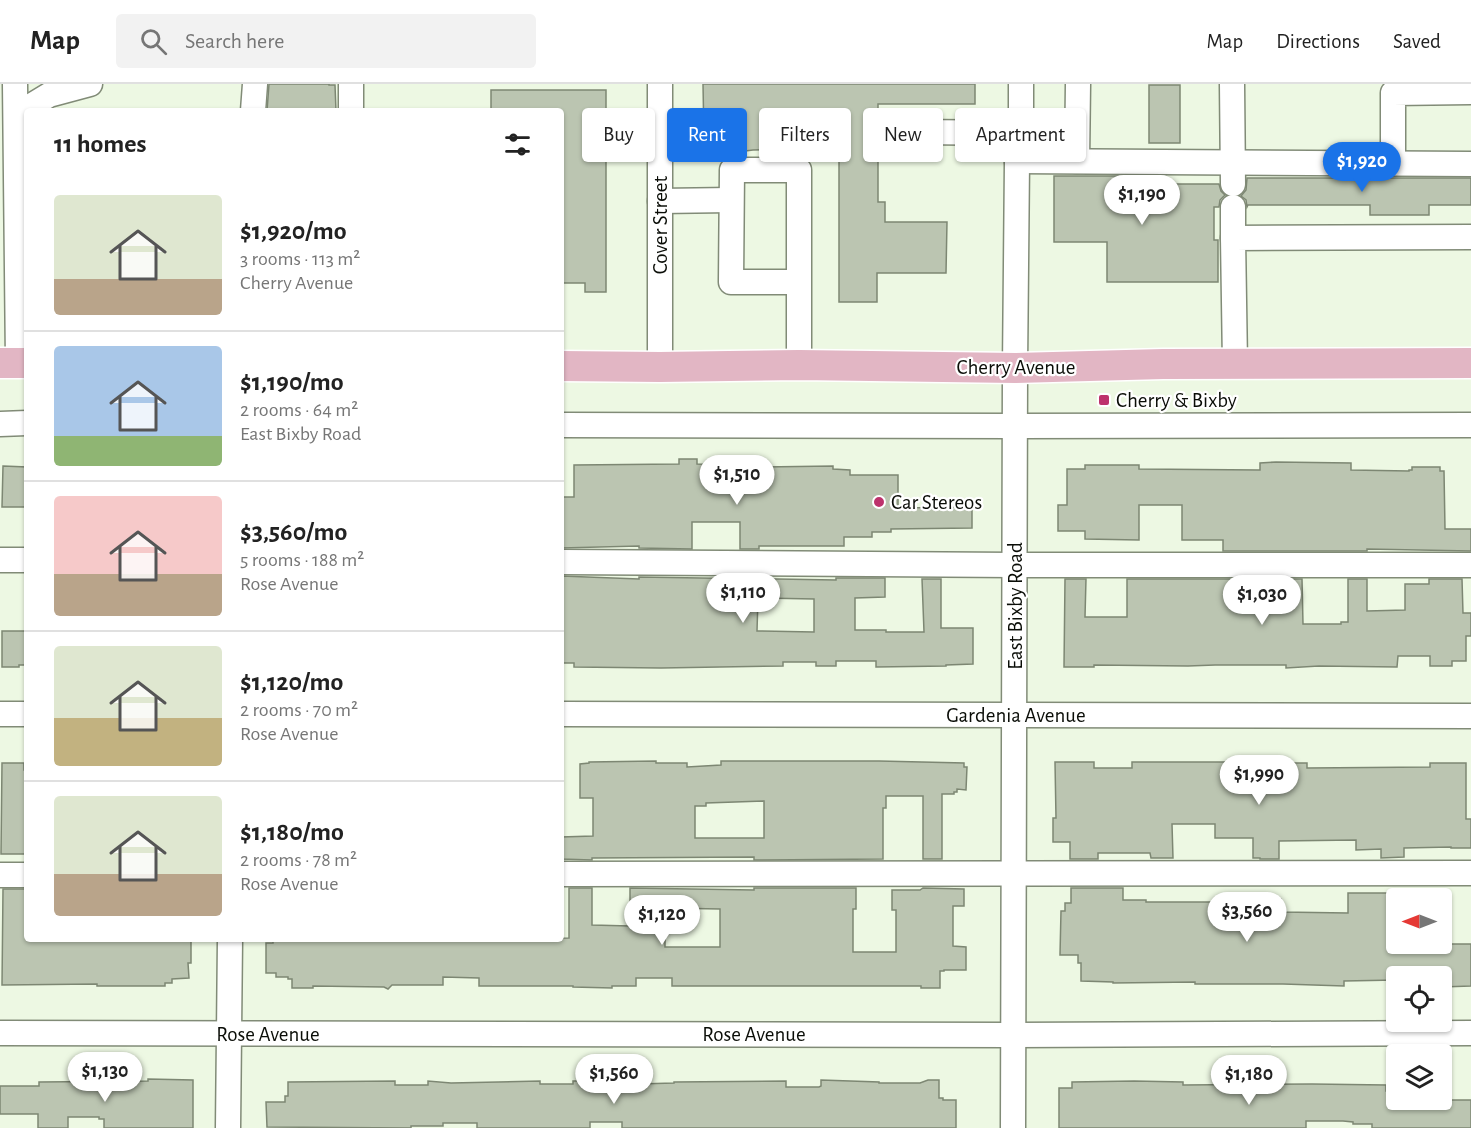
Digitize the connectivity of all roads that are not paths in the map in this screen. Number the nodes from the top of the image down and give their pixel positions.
1 (15, 84) edge
2 (90, 84) edge
3 (255, 84) edge
4 (351, 84) edge
5 (660, 84) edge
6 (1021, 84) edge
7 (1078, 84) edge
8 (1232, 84) edge
9 (1471, 92) edge
10 (29, 108) edge
11 (254, 108) edge
12 (351, 108) edge
13 (1021, 108) edge
14 (1078, 108) edge
15 (24, 111) edge
16 (16, 116) junction
17 (1017, 162) edge
18 (1084, 162) edge
19 (1393, 163) junction
20 (1471, 164) edge
21 (1233, 184) junction
22 (731, 200) junction
23 (660, 201) junction
24 (1471, 237) edge
25 (1233, 238) junction
26 (800, 282) junction
27 (15, 363) edge
28 (1471, 363) edge
29 (1235, 364) junction
30 (799, 365) junction
31 (564, 366) edge
32 (660, 367) junction
33 (1015, 368) junction
34 (24, 423) edge
35 (0, 424) edge
36 (564, 424) edge
37 (1471, 425) edge
38 (1016, 426) junction
39 (0, 560) edge
40 (24, 560) edge
41 (564, 562) edge
42 (1015, 565) junction
43 (1471, 565) edge
44 (0, 714) edge
45 (24, 714) edge
46 (564, 714) edge
47 (1014, 715) junction
48 (1471, 716) edge
49 (1015, 873) junction
50 (1471, 873) edge
51 (564, 874) edge
52 (0, 875) edge
53 (24, 875) edge
54 (230, 942) edge
55 (0, 1033) edge
56 (1471, 1033) edge
57 (229, 1034) junction
58 (1014, 1035) junction
59 (228, 1128) edge
60 (1013, 1128) edge

1 - 16 street
2 - 10 street
3 - 11 street
4 - 12 street
5 - 23 street, Cover Street
6 - 13 street, East Bixby Road
7 - 14 street
8 - 21 street
9 - 19 street
15 - 16 street
16 - 27 street
17 - 33 street, East Bixby Road
18 - 21 street
19 - 20 street
19 - 21 street
21 - 25 street
22 - 23 street
22 - 26 street
22 - 26 street
23 - 32 street, Cover Street
24 - 25 street
25 - 29 street
26 - 30 street
28 - 29 main road, Cherry Avenue
29 - 33 main road, Cherry Avenue
30 - 32 main road, Cherry Avenue
30 - 33 main road, Cherry Avenue
31 - 32 main road, Cherry Avenue
33 - 38 street, East Bixby Road
34 - 35 street
36 - 38 street
37 - 38 street
38 - 42 street, East Bixby Road
39 - 40 street
41 - 42 street
42 - 43 street
42 - 47 street, East Bixby Road
44 - 45 street
46 - 47 street, Gardenia Avenue
47 - 48 street, Gardenia Avenue
47 - 49 street, East Bixby Road
49 - 50 street
49 - 51 street
49 - 58 street, East Bixby Road
52 - 53 street
54 - 57 street
55 - 57 street, Rose Avenue
56 - 58 street, Rose Avenue
57 - 58 street, Rose Avenue
57 - 59 street
58 - 60 street, East Bixby Road

